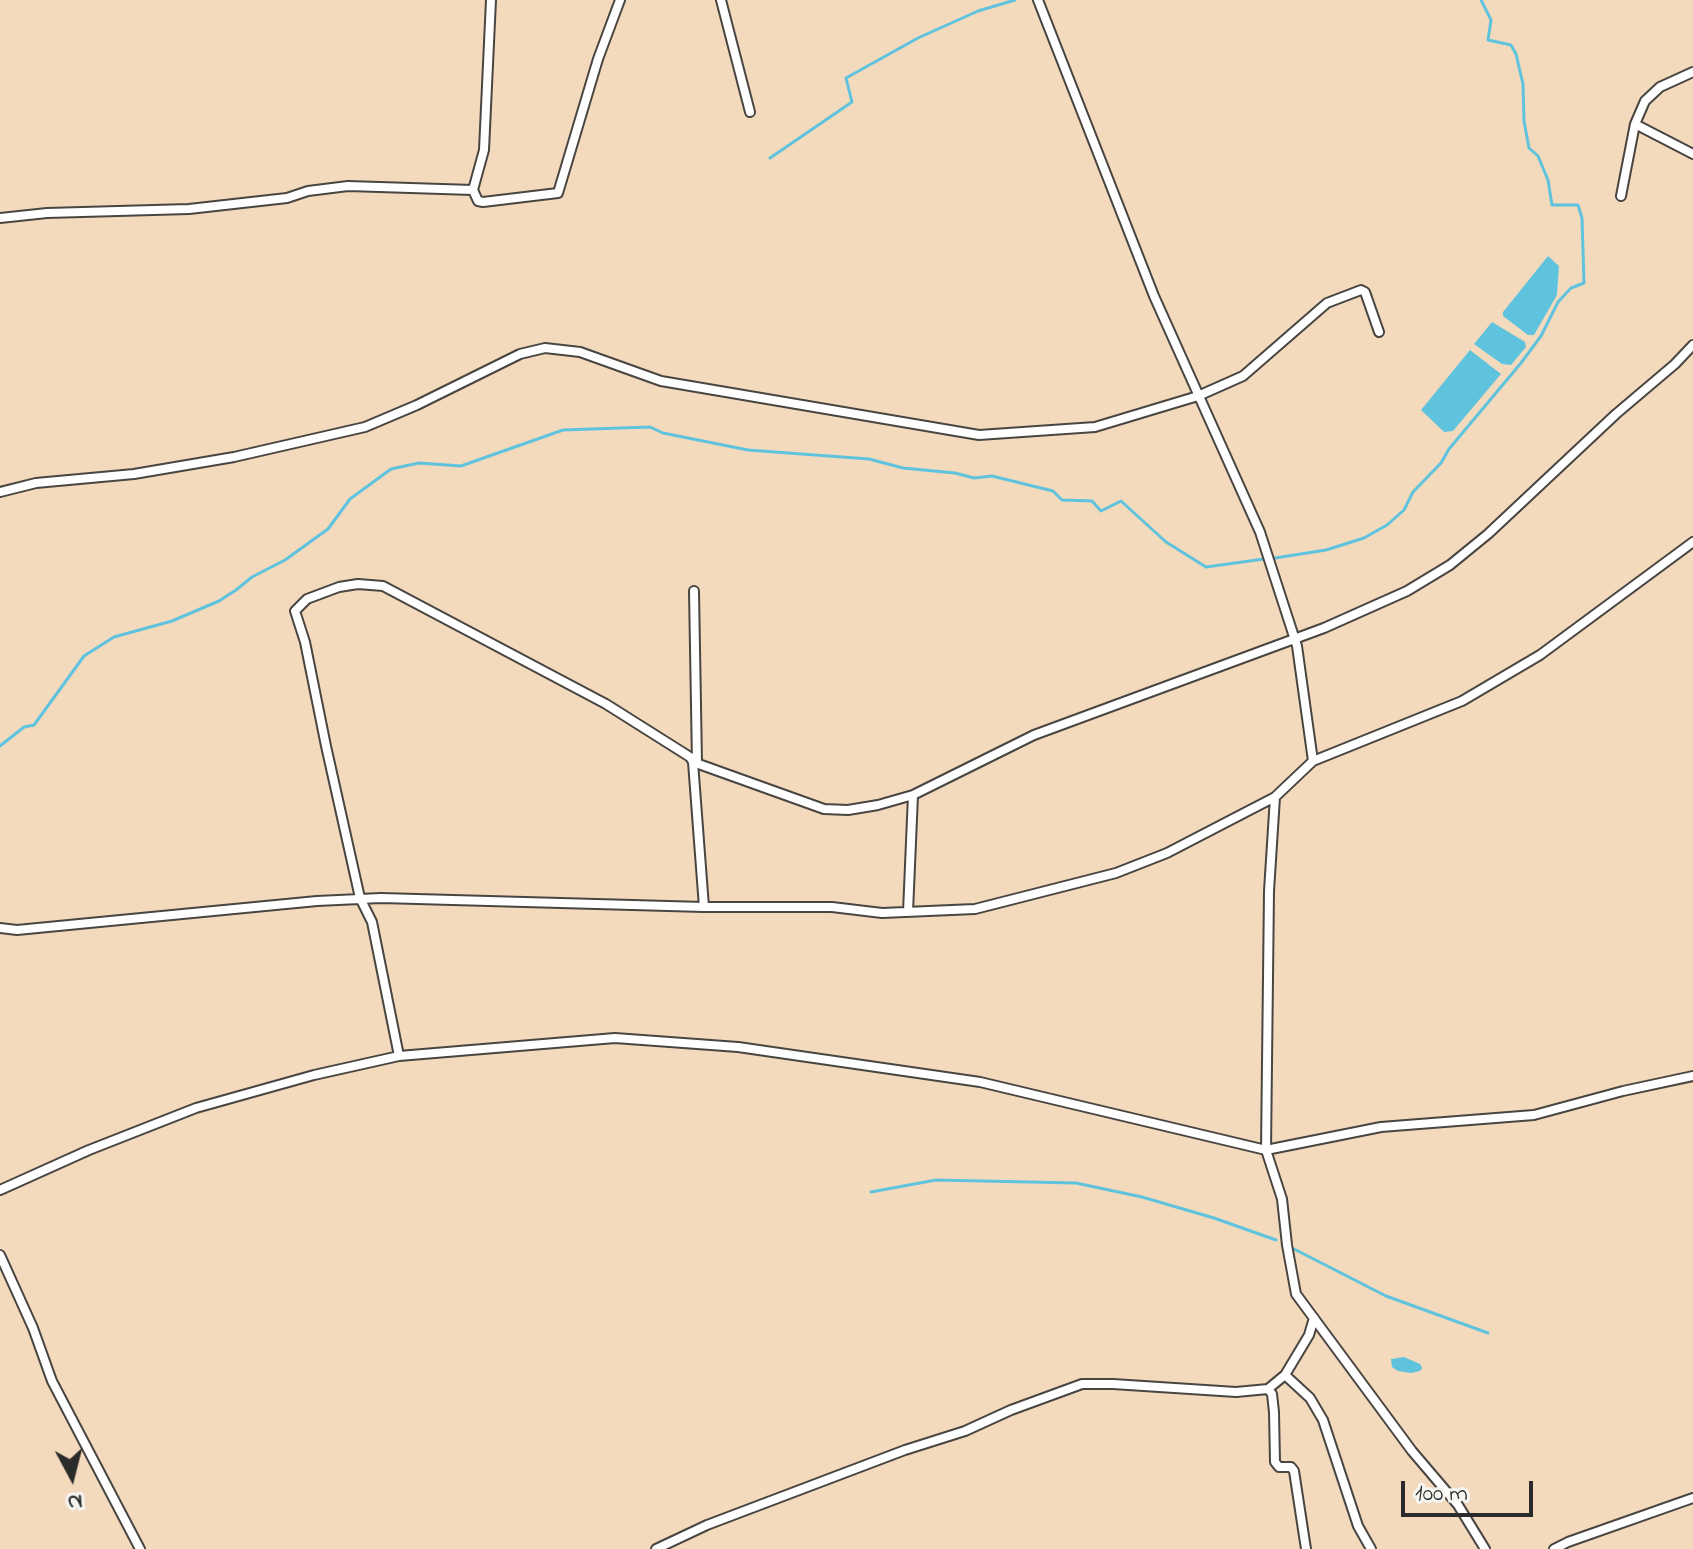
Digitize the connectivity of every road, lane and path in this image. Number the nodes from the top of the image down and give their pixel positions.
1 (491, 0) edge
2 (620, 0) edge
3 (721, 0) edge
4 (1038, 0) edge
5 (1693, 72) edge
6 (750, 112) dead end
7 (1635, 124) junction
8 (1693, 154) edge
9 (473, 190) junction
10 (1621, 196) dead end
11 (0, 218) edge
12 (1379, 332) dead end
13 (1693, 345) edge
14 (1198, 396) junction
15 (0, 492) edge
16 (1693, 542) edge
17 (694, 591) dead end
18 (1294, 638) junction
19 (1313, 761) junction
20 (695, 762) junction
21 (913, 795) junction
22 (1275, 797) junction
23 (360, 898) junction
24 (704, 907) junction
25 (908, 912) junction
26 (0, 928) edge
27 (399, 1056) junction
28 (1693, 1076) edge
29 (1266, 1150) junction
30 (0, 1190) edge
31 (0, 1255) edge
32 (1314, 1318) junction
33 (1285, 1375) junction
34 (1268, 1389) junction
35 (1693, 1498) edge
36 (140, 1549) edge
37 (656, 1549) edge
38 (1306, 1549) edge
39 (1371, 1549) edge
40 (1485, 1549) edge
41 (1554, 1549) edge

1 - 9 street
2 - 9 street
3 - 6 street
4 - 14 street
5 - 7 street
7 - 8 street
7 - 10 street
9 - 11 street
12 - 14 street
13 - 18 street
14 - 15 street
14 - 18 street
16 - 19 street
17 - 20 street
18 - 19 street
18 - 21 street
19 - 22 street
20 - 21 street
20 - 23 street
20 - 24 street
21 - 25 street
22 - 25 street
22 - 29 street
23 - 24 street
23 - 26 street
23 - 27 street
24 - 25 street
27 - 29 street
27 - 30 street
28 - 29 street
29 - 32 street
31 - 36 street
32 - 33 street
32 - 40 street
33 - 34 street
33 - 39 street
34 - 37 street
34 - 38 street
35 - 41 street

